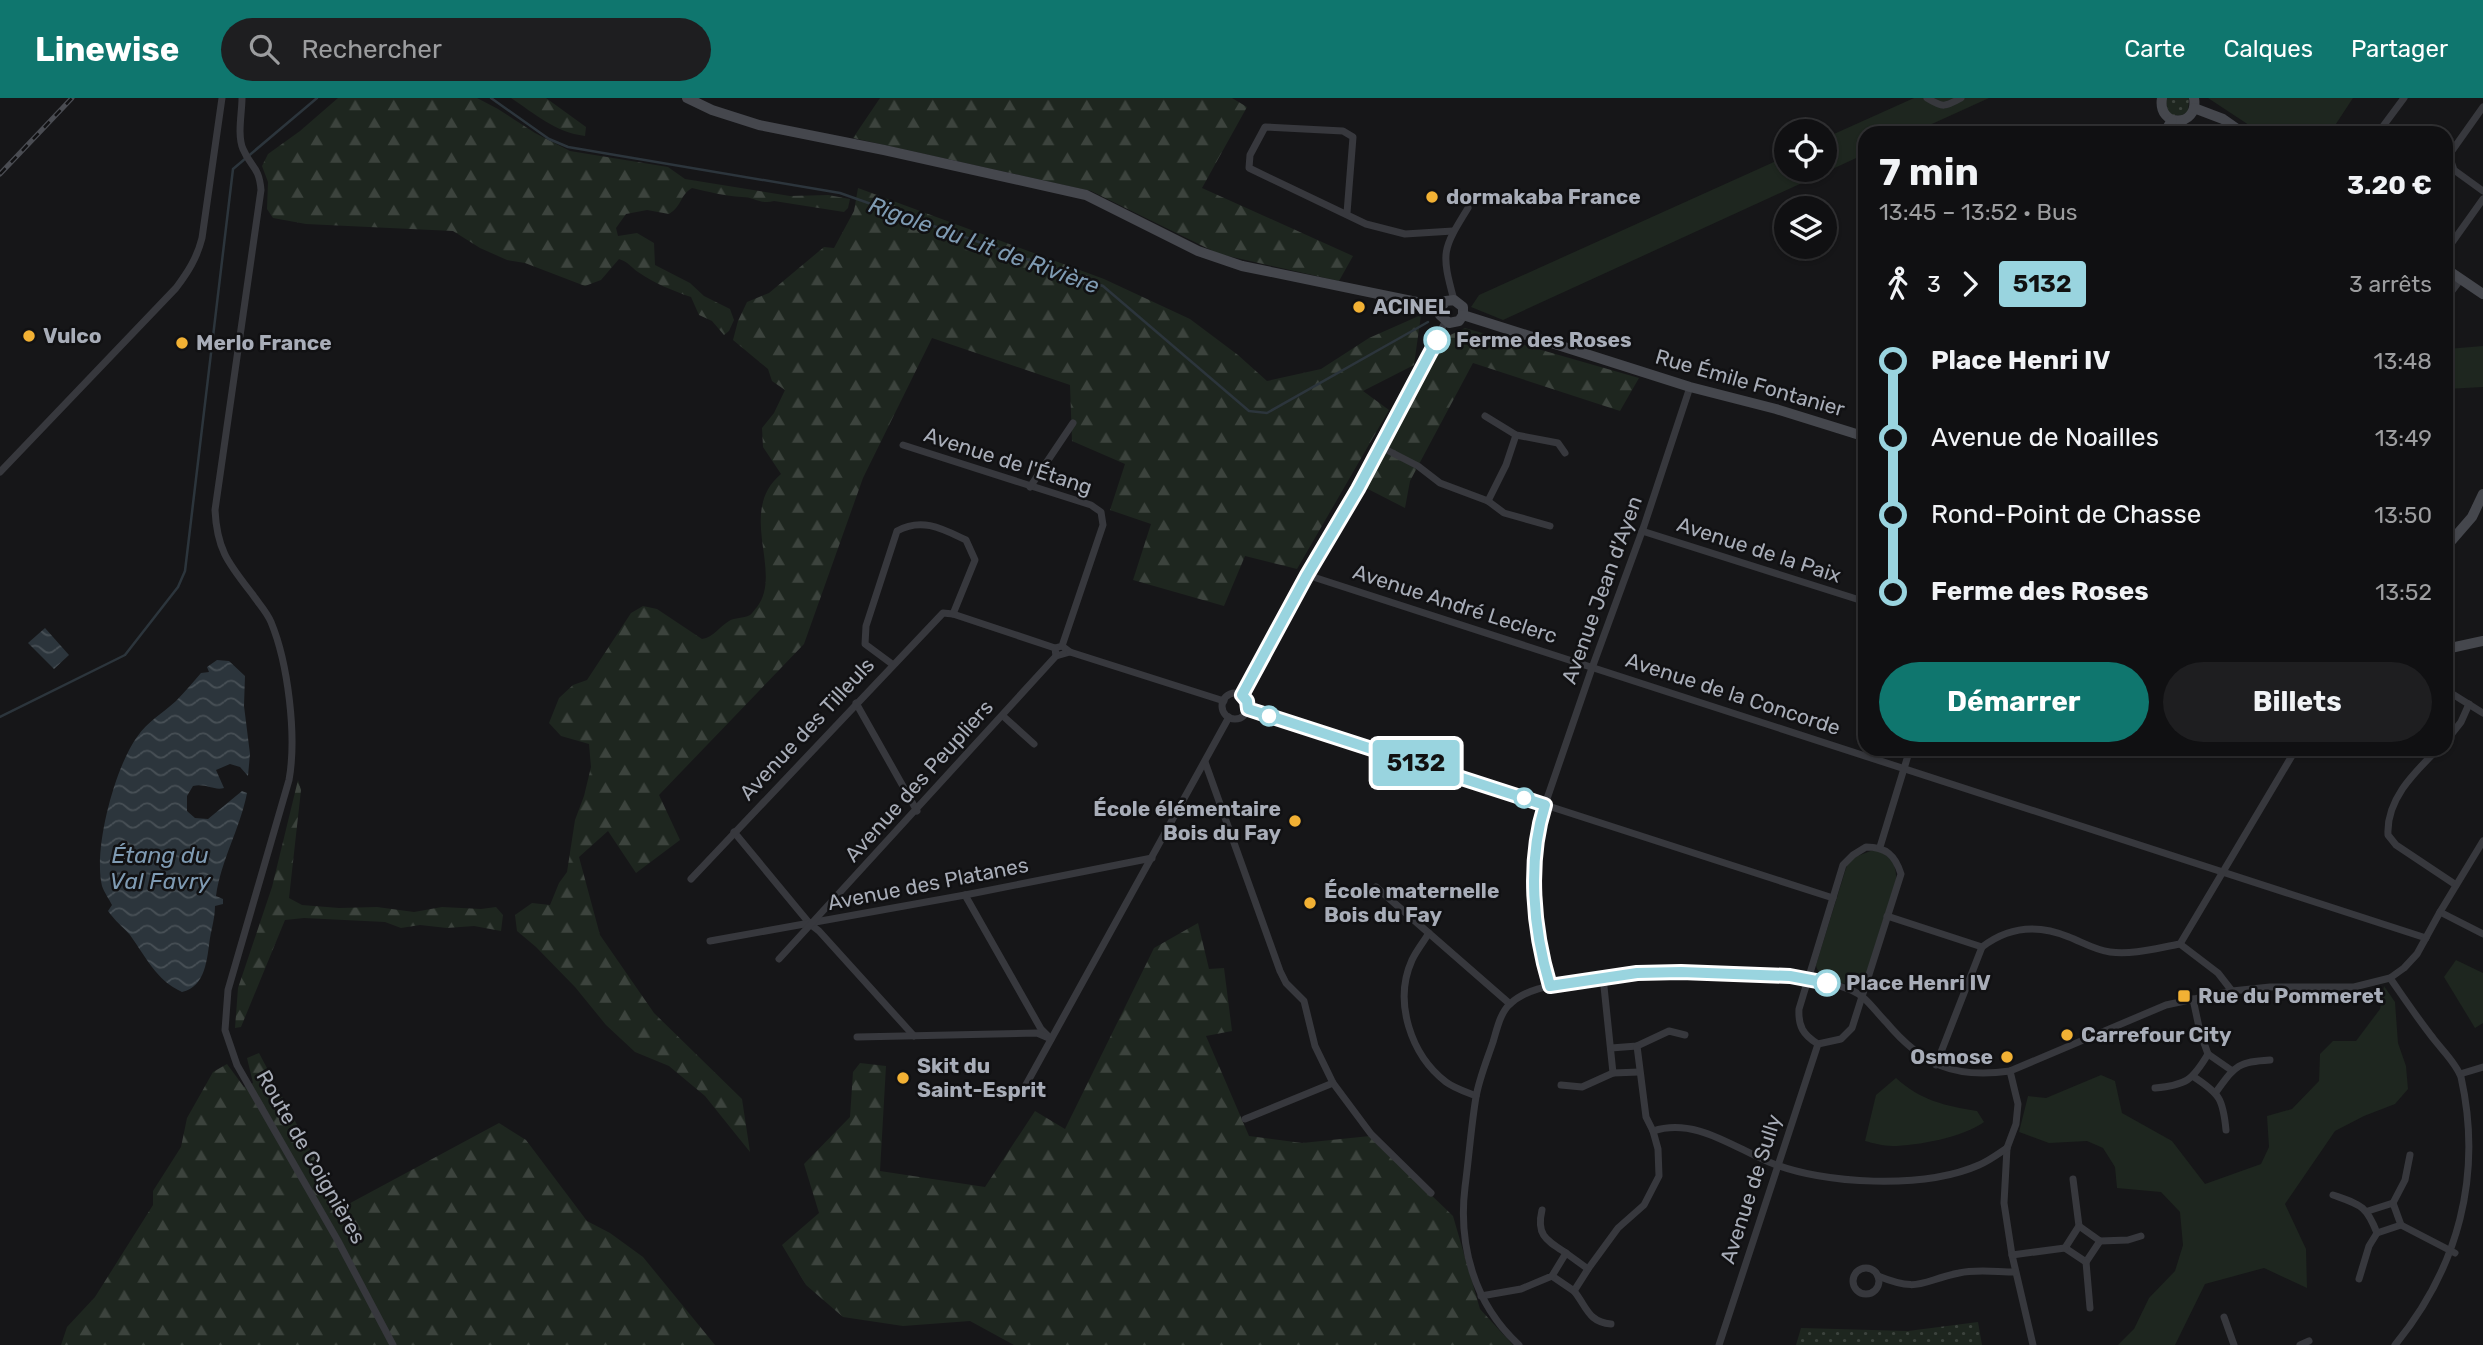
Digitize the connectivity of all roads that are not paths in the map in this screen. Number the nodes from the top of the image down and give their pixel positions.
1 (222, 98) edge
2 (242, 98) edge
3 (687, 98) edge
4 (1927, 98) edge
5 (1961, 98) edge
6 (2162, 98) edge
7 (2404, 98) edge
8 (2194, 103) edge
9 (2483, 107) edge
10 (2172, 120) junction
11 (2168, 126) edge
12 (2232, 126) edge
13 (2383, 126) edge
14 (2453, 148) edge
15 (2453, 168) edge
16 (2483, 191) edge
17 (2483, 199) edge
18 (1468, 208) dead end
19 (1347, 213) junction
20 (1454, 231) junction
21 (2453, 241) edge
22 (2453, 274) edge
23 (2461, 279) junction
24 (2453, 290) edge
25 (2483, 294) edge
26 (1454, 300) junction
27 (1441, 307) junction
28 (1463, 315) junction
29 (1445, 321) junction
30 (1690, 387) junction
31 (1485, 416) dead end
32 (1073, 423) dead end
33 (1516, 435) junction
34 (1858, 435) edge
35 (902, 445) dead end
36 (1381, 447) junction
37 (1566, 453) dead end
38 (0, 472) edge
39 (1030, 487) junction
40 (2483, 494) edge
41 (1488, 501) junction
42 (1550, 526) dead end
43 (1642, 531) junction
44 (2453, 539) edge
45 (1307, 575) junction
46 (1858, 599) edge
47 (953, 614) junction
48 (2483, 641) edge
49 (2453, 647) edge
50 (1058, 650) junction
51 (892, 664) junction
52 (1592, 668) junction
53 (2453, 694) edge
54 (1242, 695) junction
55 (1224, 701) junction
56 (856, 703) junction
57 (2469, 704) junction
58 (1248, 709) junction
59 (2483, 713) edge
60 (1003, 716) junction
61 (1229, 717) junction
62 (2453, 731) edge
63 (1034, 744) dead end
64 (1858, 753) edge
65 (1867, 756) edge
66 (1908, 756) edge
67 (2292, 756) edge
68 (2431, 756) edge
69 (1205, 762) junction
70 (1904, 768) junction
71 (1545, 805) junction
72 (917, 811) junction
73 (734, 832) junction
74 (2483, 841) edge
75 (1880, 847) junction
76 (1152, 859) junction
77 (2222, 871) junction
78 (691, 878) dead end
79 (2456, 885) junction
80 (1376, 887) dead end
81 (965, 895) junction
82 (1833, 898) junction
83 (2440, 912) junction
84 (1887, 916) junction
85 (810, 924) junction
86 (1429, 933) junction
87 (2483, 934) edge
88 (2426, 938) junction
89 (710, 941) dead end
90 (2180, 944) junction
91 (1982, 947) junction
92 (779, 960) dead end
93 (1603, 977) junction
94 (2390, 978) junction
95 (1808, 979) junction
96 (1550, 986) junction
97 (2232, 991) junction
98 (1862, 996) junction
99 (2193, 999) junction
100 (1510, 1004) junction
101 (1685, 1035) dead end
102 (914, 1036) junction
103 (857, 1037) dead end
104 (1051, 1038) junction
105 (1818, 1044) junction
106 (1637, 1046) junction
107 (1611, 1048) junction
108 (2208, 1055) junction
109 (2270, 1060) dead end
110 (1936, 1065) junction
111 (2483, 1067) edge
112 (2231, 1070) junction
113 (2010, 1071) junction
114 (1639, 1072) junction
115 (1613, 1073) junction
116 (2460, 1074) junction
117 (2194, 1077) junction
118 (1334, 1083) junction
119 (1561, 1085) dead end
120 (2155, 1088) dead end
121 (2216, 1091) junction
122 (1022, 1092) dead end
123 (1476, 1096) junction
124 (1245, 1119) dead end
125 (2226, 1130) dead end
126 (1653, 1131) junction
127 (2478, 1141) dead end
128 (2007, 1148) junction
129 (2410, 1155) dead end
130 (1777, 1165) junction
131 (2073, 1179) dead end
132 (2477, 1180) dead end
133 (1431, 1193) dead end
134 (2333, 1195) dead end
135 (2393, 1203) junction
136 (1542, 1210) dead end
137 (2368, 1211) junction
138 (2401, 1225) junction
139 (2079, 1226) junction
140 (2376, 1233) junction
141 (2141, 1236) dead end
142 (2100, 1241) junction
143 (2065, 1248) junction
144 (1566, 1253) junction
145 (2455, 1253) junction
146 (2012, 1255) junction
147 (2086, 1262) junction
148 (1588, 1269) junction
149 (2015, 1272) junction
150 (1552, 1276) junction
151 (1878, 1276) dead end
152 (2360, 1279) dead end
153 (1574, 1291) junction
154 (1481, 1296) junction
155 (2090, 1308) dead end
156 (2224, 1318) dead end
157 (1611, 1324) dead end
158 (2309, 1341) dead end
159 (393, 1345) edge
160 (1518, 1345) edge
161 (1719, 1345) edge
162 (2033, 1345) edge
163 (2234, 1345) edge
164 (2301, 1345) edge
165 (2395, 1345) edge

1 - 38 street
2 - 159 street, Route de Coignières
3 - 27 street
4 - 5 street
6 - 10 street
7 - 13 street
8 - 10 street
8 - 12 street
9 - 14 street
10 - 11 street
15 - 16 street
17 - 21 street
18 - 20 street
19 - 19 street
19 - 20 street
20 - 26 street
22 - 23 street
23 - 24 street
23 - 25 street
26 - 27 street
26 - 28 street
27 - 29 street
28 - 29 street
28 - 30 street, Rue Émile Fontanier
29 - 36 street
30 - 34 street, Rue Émile Fontanier
30 - 43 street, Avenue Jean d'Ayen
31 - 33 street
32 - 39 street
33 - 37 street
33 - 41 street
35 - 39 street, Avenue de l'Étang
36 - 41 street
36 - 45 street
39 - 50 street, Avenue de l'Étang
40 - 44 street
41 - 42 street
43 - 46 street, Avenue de la Paix
43 - 52 street, Avenue Jean d'Ayen
45 - 52 street, Avenue André Leclerc
45 - 54 street
47 - 50 street
47 - 51 street, Avenue des Tilleuls
47 - 51 street
48 - 49 street
50 - 55 street
50 - 60 street, Avenue des Peupliers
51 - 56 street, Avenue des Tilleuls
52 - 64 street, Avenue de la Concorde
52 - 71 street, Avenue Jean d'Ayen
53 - 57 street
54 - 55 street
54 - 58 street
55 - 61 street
56 - 72 street
56 - 73 street, Avenue des Tilleuls
57 - 59 street
57 - 62 street
58 - 61 street
58 - 71 street
60 - 63 street
60 - 72 street, Avenue des Peupliers
61 - 69 street
65 - 70 street, Avenue de la Concorde
66 - 70 street
67 - 77 street
68 - 79 street
69 - 76 street
69 - 118 street
70 - 75 street
70 - 77 street, Avenue de la Concorde
71 - 82 street
71 - 96 street, Avenue Jean d'Ayen
72 - 85 street, Avenue des Peupliers
73 - 78 street, Avenue des Tilleuls
73 - 85 street
74 - 79 street
75 - 82 street
75 - 84 street
76 - 81 street, Avenue des Platanes
76 - 104 street
77 - 88 street, Avenue de la Concorde
77 - 90 street
79 - 83 street
80 - 86 street
81 - 85 street, Avenue des Platanes
81 - 104 street
82 - 95 street
83 - 87 street
83 - 88 street
84 - 91 street
84 - 98 street
85 - 89 street, Avenue des Platanes
85 - 92 street, Avenue des Peupliers
85 - 102 street
86 - 100 street
86 - 123 street
88 - 94 street
90 - 91 street
90 - 97 street
91 - 110 street
93 - 95 street
93 - 96 street
93 - 107 street
94 - 97 street
94 - 116 street
95 - 98 street
95 - 105 street
96 - 100 street
97 - 99 street
98 - 105 street
98 - 110 street
99 - 108 street
99 - 113 street
100 - 123 street
101 - 106 street
102 - 103 street
102 - 104 street
104 - 122 street
105 - 130 street, Avenue de Sully
106 - 107 street
106 - 114 street
107 - 115 street
108 - 112 street
108 - 117 street
109 - 112 street
110 - 113 street
111 - 116 street
112 - 121 street
113 - 128 street
114 - 115 street
114 - 126 street
115 - 119 street
116 - 127 street
117 - 120 street
117 - 121 street
118 - 124 street
118 - 133 street
121 - 125 street
123 - 154 street
126 - 130 street
126 - 148 street
128 - 130 street
128 - 146 street
129 - 135 street
130 - 161 street, Avenue de Sully
131 - 139 street
132 - 145 street
134 - 137 street
135 - 137 street
135 - 138 street
136 - 144 street
137 - 140 street
138 - 140 street
138 - 145 street
139 - 142 street
139 - 143 street
140 - 152 street
141 - 142 street
142 - 147 street
143 - 146 street
143 - 147 street
144 - 148 street
144 - 150 street
145 - 165 street
146 - 149 street
147 - 155 street
148 - 153 street
149 - 151 street
149 - 162 street
150 - 153 street
150 - 154 street
153 - 157 street
154 - 160 street
156 - 163 street
158 - 164 street

